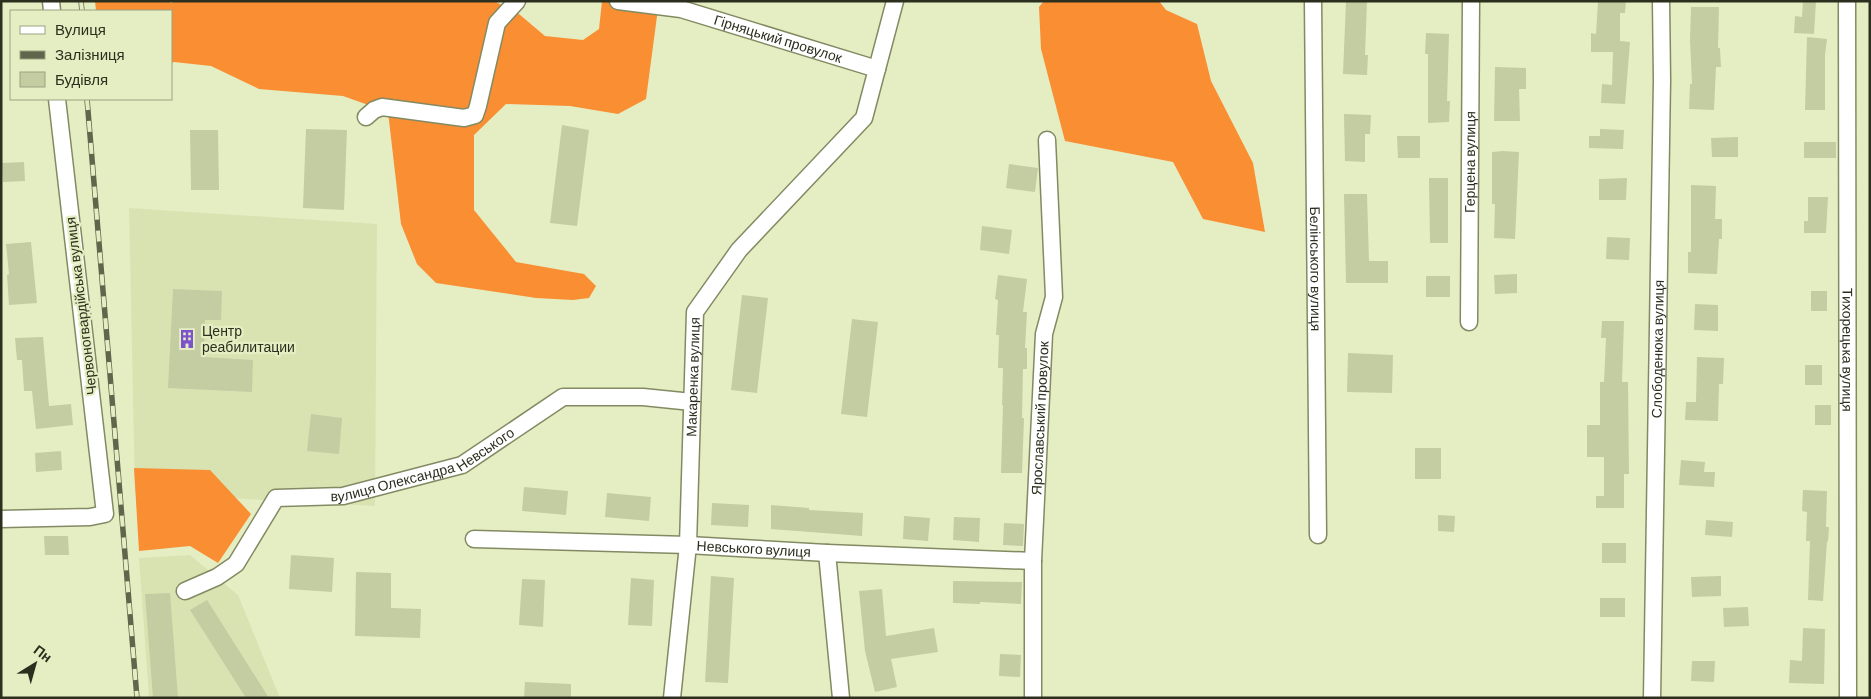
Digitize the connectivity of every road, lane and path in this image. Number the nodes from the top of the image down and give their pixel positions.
1 (517, 1) edge
2 (618, 1) edge
3 (895, 1) edge
4 (1313, 1) edge
5 (1471, 1) edge
6 (1661, 1) edge
7 (1847, 1) edge
8 (877, 69) junction
9 (57, 100) edge
10 (366, 118) dead end
11 (1047, 140) dead end
12 (1468, 322) dead end
13 (692, 402) junction
14 (1, 519) edge
15 (1318, 535) dead end
16 (474, 539) dead end
17 (688, 545) junction
18 (827, 553) junction
19 (1033, 561) junction
20 (185, 591) dead end
21 (672, 698) edge
22 (841, 698) edge
23 (1033, 698) edge
24 (1652, 698) edge
25 (1848, 698) edge

1 - 10 street
2 - 8 street, Гірняцький провулок
3 - 8 street, Макаренка вулиця
4 - 15 street, Белінського вулиця
5 - 12 street, Герцена вулиця
6 - 24 street, Слободенюка вулиця
7 - 25 street, Тихорецька вулиця
8 - 13 street, Макаренка вулиця
9 - 14 street, Червоногвардійська вулиця
11 - 19 street, Ярославський провулок
13 - 17 street, Макаренка вулиця
13 - 20 street, вулиця Олександра Невського
16 - 17 street, Невського вулиця
17 - 18 street, Невського вулиця
17 - 21 street, Макаренка вулиця
18 - 19 street, Невського вулиця
18 - 22 street
19 - 23 street, Ярославський провулок

